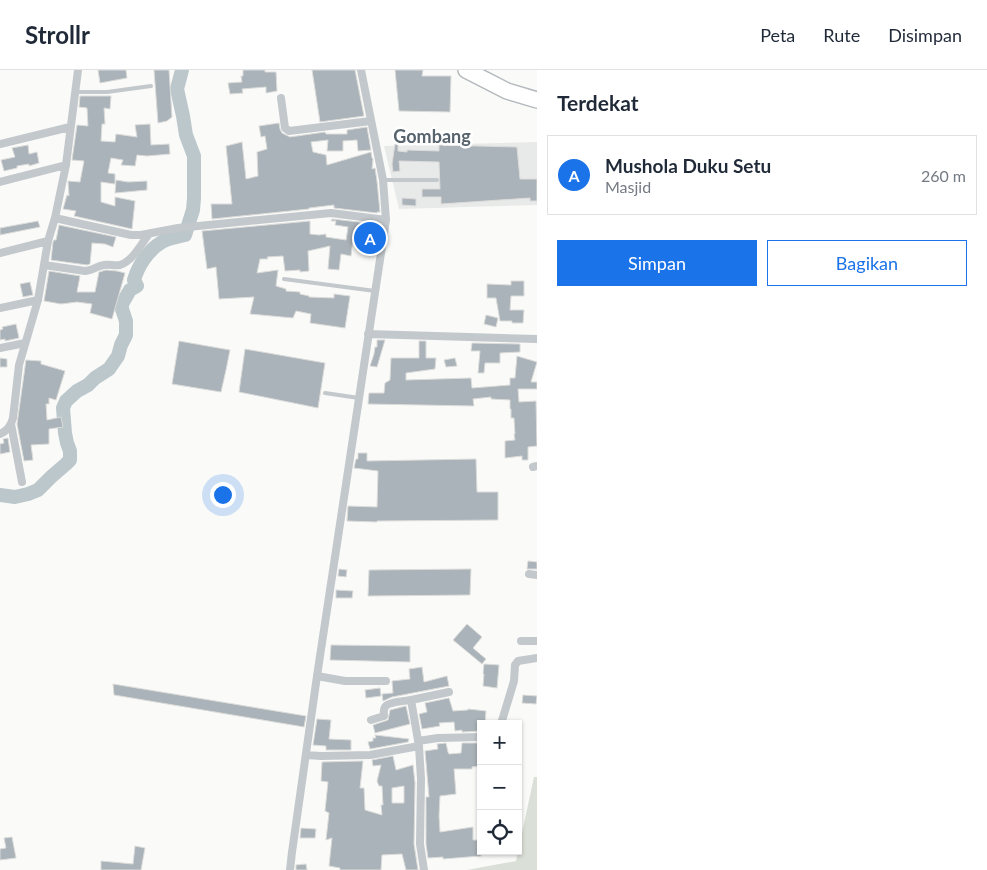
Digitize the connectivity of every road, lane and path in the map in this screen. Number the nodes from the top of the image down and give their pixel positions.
1 (360, 70) edge
2 (466, 70) edge
3 (483, 70) edge
4 (78, 74) edge
5 (151, 86) dead end
6 (537, 90) edge
7 (75, 92) junction
8 (281, 98) dead end
9 (537, 100) edge
10 (371, 121) junction
11 (70, 126) junction
12 (0, 144) edge
13 (66, 165) junction
14 (383, 180) junction
15 (437, 180) dead end
16 (0, 182) edge
17 (55, 218) junction
18 (386, 220) junction
19 (149, 234) junction
20 (48, 241) junction
21 (0, 253) edge
22 (44, 265) junction
23 (284, 279) dead end
24 (375, 291) junction
25 (38, 300) junction
26 (0, 308) edge
27 (368, 334) junction
28 (537, 339) edge
29 (25, 342) junction
30 (0, 348) edge
31 (325, 393) dead end
32 (359, 398) junction
33 (11, 424) junction
34 (0, 434) edge
35 (22, 482) dead end
36 (521, 641) dead end
37 (537, 641) edge
38 (537, 658) edge
39 (317, 676) junction
40 (386, 682) dead end
41 (449, 692) dead end
42 (411, 700) junction
43 (371, 720) dead end
44 (502, 720) edge
45 (477, 737) edge
46 (418, 743) junction
47 (306, 755) junction
48 (290, 870) edge
49 (424, 870) edge

1 - 10 street
2 - 9 highway
3 - 6 highway
4 - 7 street
5 - 7 lane
7 - 11 street
8 - 10 street
10 - 14 street
11 - 12 street
11 - 13 street
13 - 16 street
13 - 17 street
14 - 15 lane
14 - 18 street
17 - 19 street
17 - 20 street
18 - 19 street
18 - 24 street
19 - 22 street
20 - 21 street
20 - 22 street
22 - 25 street
23 - 24 lane
24 - 27 street
25 - 26 street
25 - 29 street
27 - 28 street
27 - 32 street
29 - 30 street
29 - 33 street
31 - 32 lane
32 - 39 street
33 - 34 street
33 - 35 street
36 - 37 street
38 - 44 street
39 - 40 street
39 - 47 street
41 - 42 street
42 - 43 street
42 - 46 street
45 - 46 street
46 - 47 street
46 - 49 street
47 - 48 street

